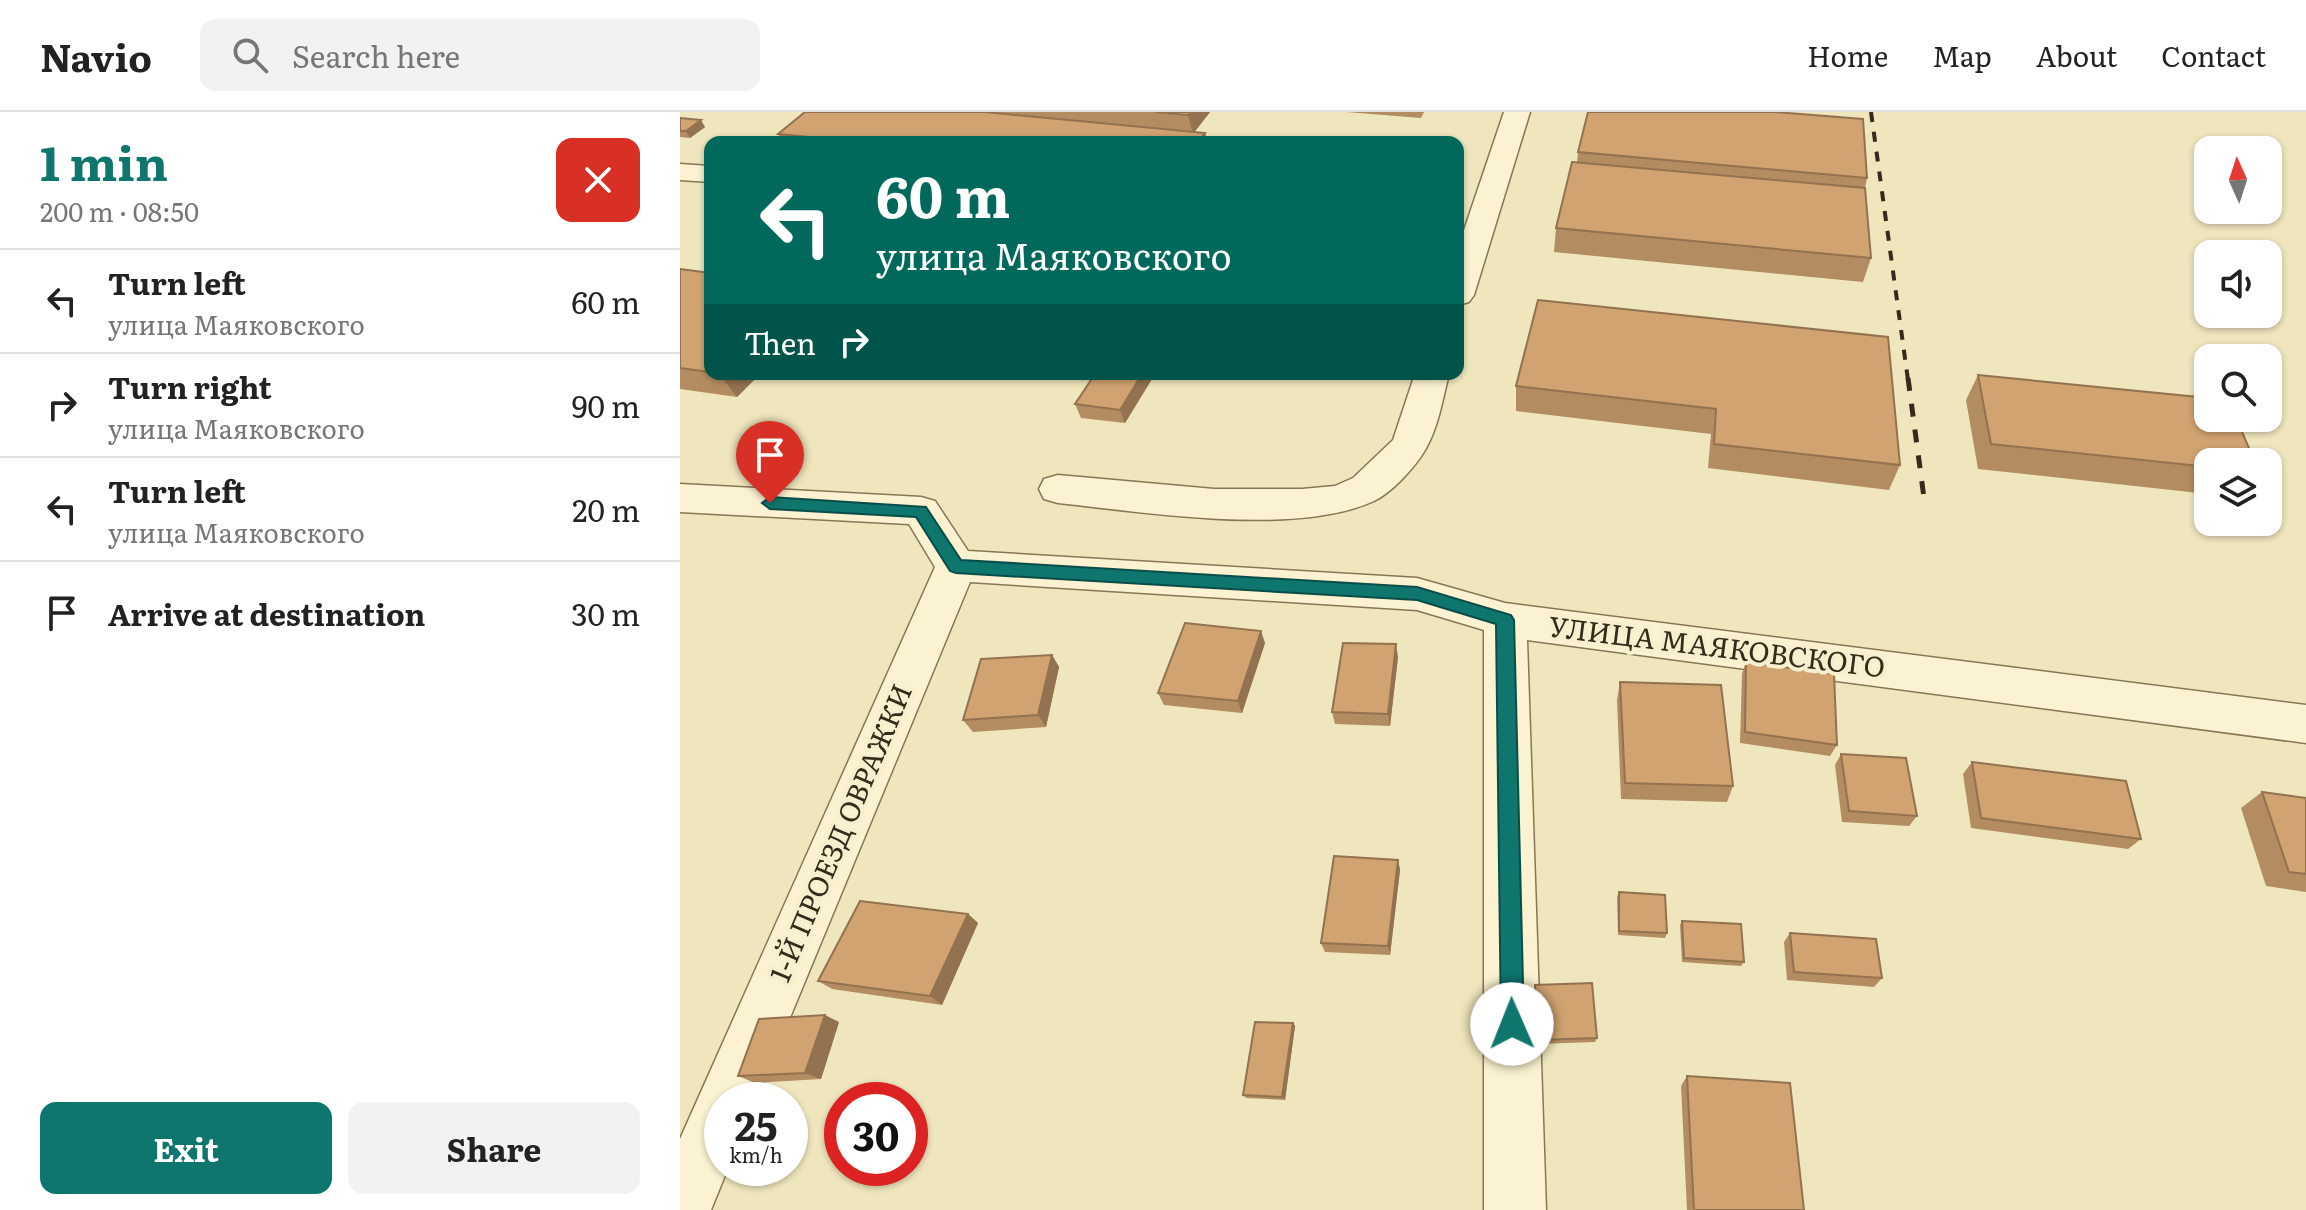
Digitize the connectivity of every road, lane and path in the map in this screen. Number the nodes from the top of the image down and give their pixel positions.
1 (1517, 112) edge
2 (680, 172) edge
3 (704, 174) edge
4 (1464, 276) edge
5 (1430, 380) edge
6 (1058, 489) dead end
7 (680, 498) edge
8 (956, 566) junction
9 (1505, 620) junction
10 (2306, 724) edge
11 (727, 1082) edge
12 (704, 1139) edge
13 (680, 1210) edge
14 (1515, 1210) edge

1 - 4 street
2 - 3 street
5 - 6 street
7 - 8 street
8 - 9 street, УЛИЦА МАЯКОВСКОГО
8 - 11 street, 1-Й ПРОЕЗД ОВРАЖКИ
9 - 10 street, УЛИЦА МАЯКОВСКОГО
9 - 14 street
12 - 13 street, 1-Й ПРОЕЗД ОВРАЖКИ

